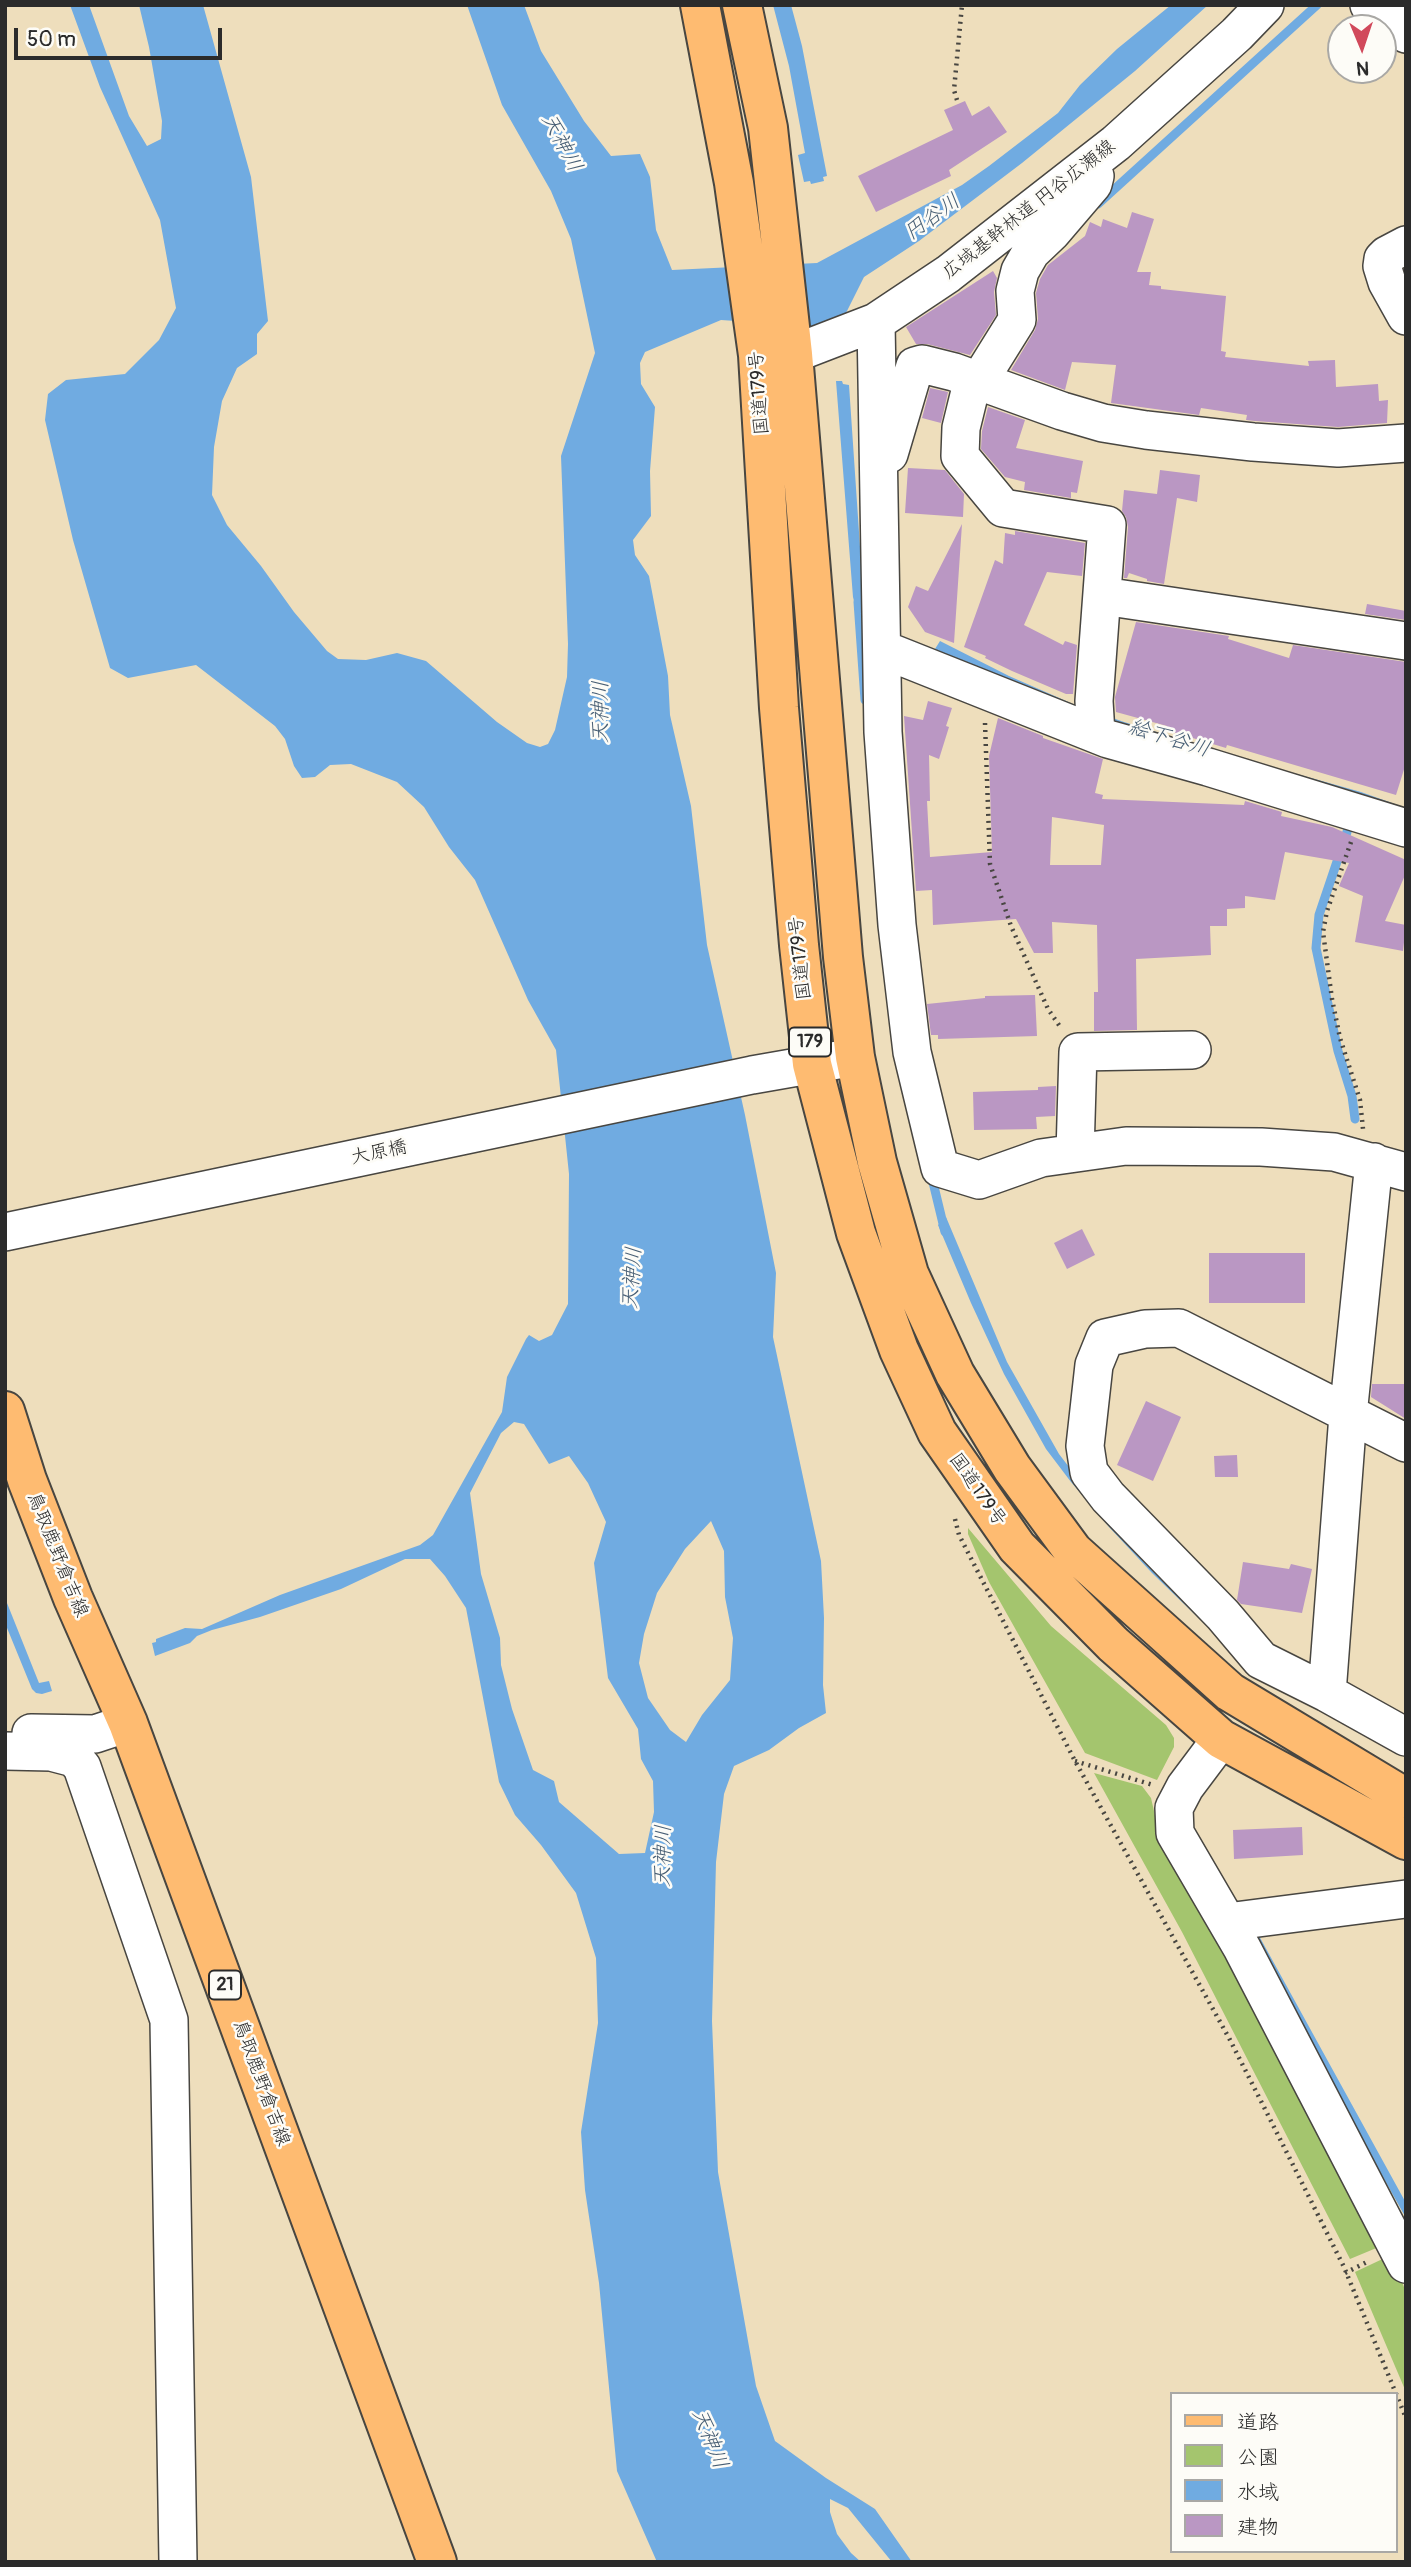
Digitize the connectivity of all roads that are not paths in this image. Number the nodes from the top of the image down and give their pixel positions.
1 (700, 5) edge
2 (742, 5) edge
3 (1265, 5) edge
4 (1369, 5) edge
5 (1406, 34) edge
6 (1101, 155) junction
7 (1406, 244) edge
8 (1406, 316) edge
9 (876, 323) junction
10 (776, 354) junction
11 (976, 380) junction
12 (1406, 443) edge
13 (879, 485) junction
14 (1103, 596) junction
15 (1406, 641) edge
16 (882, 649) junction
17 (1096, 734) junction
18 (1406, 828) edge
19 (1192, 1050) dead end
20 (855, 1058) junction
21 (812, 1064) junction
22 (1075, 1153) junction
23 (1382, 1165) edge
24 (5, 1232) edge
25 (5, 1411) edge
26 (1348, 1415) junction
27 (1406, 1443) edge
28 (1327, 1693) junction
29 (128, 1723) junction
30 (5, 1733) edge
31 (1406, 1737) edge
32 (1221, 1739) junction
33 (5, 1751) edge
34 (1406, 1798) edge
35 (1406, 1840) edge
36 (1406, 1899) edge
37 (1227, 1922) junction
38 (1406, 2264) edge
39 (178, 2562) edge
40 (437, 2562) edge

1 - 10 main road, 国道179号 / 179
2 - 10 main road, 国道179号 / 179
3 - 6 street, 広域基幹林道 円谷広瀬線
4 - 5 street
6 - 9 street, 広域基幹林道 円谷広瀬線
6 - 11 street
7 - 8 street
9 - 10 street, 広域基幹林道 円谷広瀬線
9 - 13 street
10 - 20 main road, 国道179号 / 179
10 - 21 main road, 国道179号 / 179
11 - 12 street
11 - 13 street
11 - 14 street
13 - 16 street
14 - 15 street
14 - 17 street
16 - 17 street
16 - 22 street
17 - 18 street
19 - 22 street
20 - 21 street, 大原橋
20 - 34 main road, 国道179号 / 179
21 - 24 street, 大原橋
21 - 32 main road, 国道179号 / 179
22 - 23 street
23 - 26 street
25 - 29 main road, 鳥取鹿野倉吉線 / 21
26 - 27 street
26 - 28 street
26 - 28 street
28 - 31 street
29 - 30 street
29 - 40 main road, 鳥取鹿野倉吉線 / 21
32 - 35 main road, 国道179号 / 179
32 - 37 street
33 - 39 street
36 - 37 street
37 - 38 street

